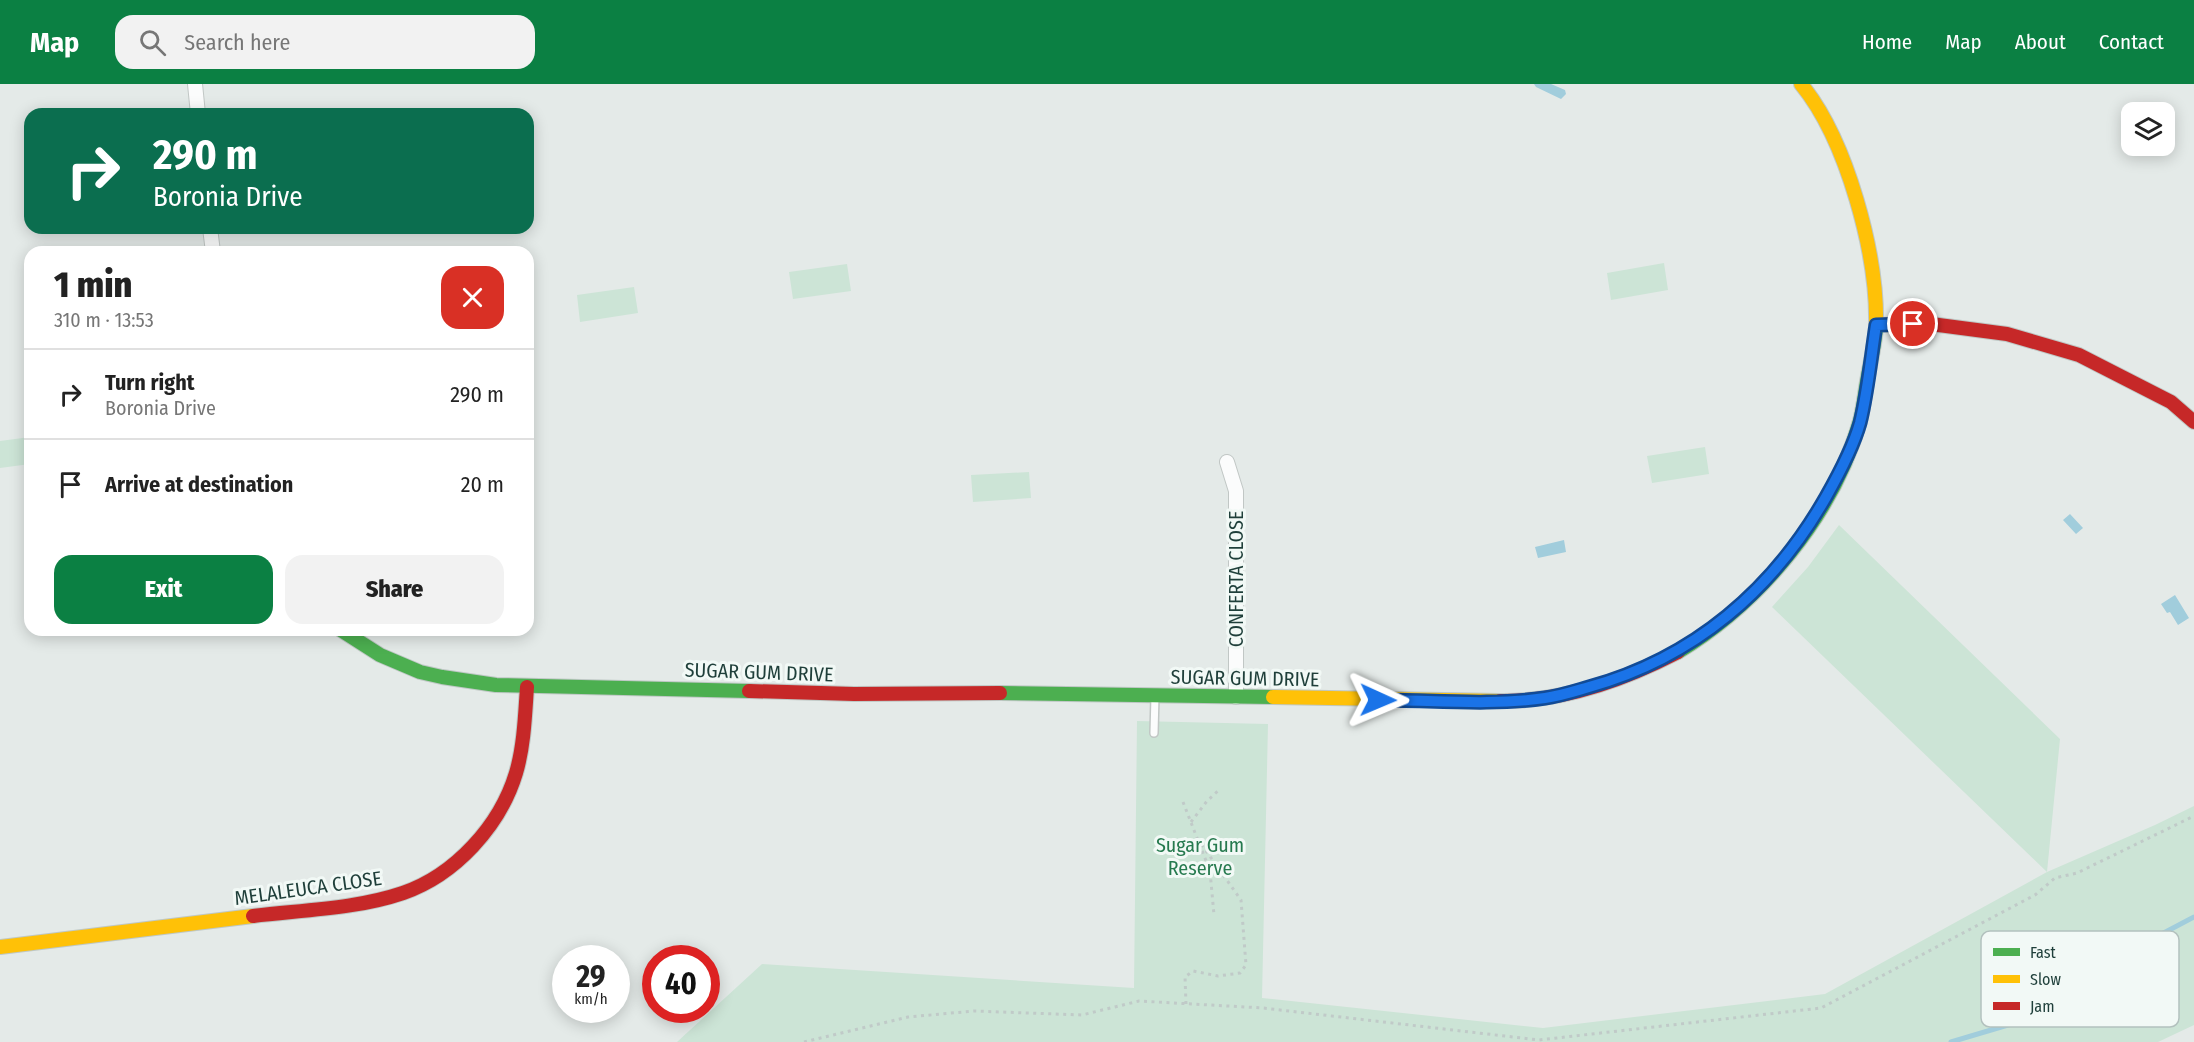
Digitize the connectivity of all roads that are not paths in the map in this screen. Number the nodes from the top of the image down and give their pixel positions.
1 (195, 84) edge
2 (1801, 84) edge
3 (197, 108) edge
4 (1876, 325) junction
5 (2194, 422) edge
6 (1227, 462) dead end
7 (350, 636) edge
8 (527, 687) junction
9 (1155, 696) junction
10 (1236, 697) junction
11 (1154, 733) dead end
12 (0, 947) edge

1 - 3 street
2 - 4 street, SUGAR GUM DRIVE
4 - 5 street
4 - 10 street, SUGAR GUM DRIVE
6 - 10 street, CONFERTA CLOSE
7 - 8 street, SUGAR GUM DRIVE
8 - 9 street, SUGAR GUM DRIVE
8 - 12 street, MELALEUCA CLOSE
9 - 10 street, SUGAR GUM DRIVE
9 - 11 lane

